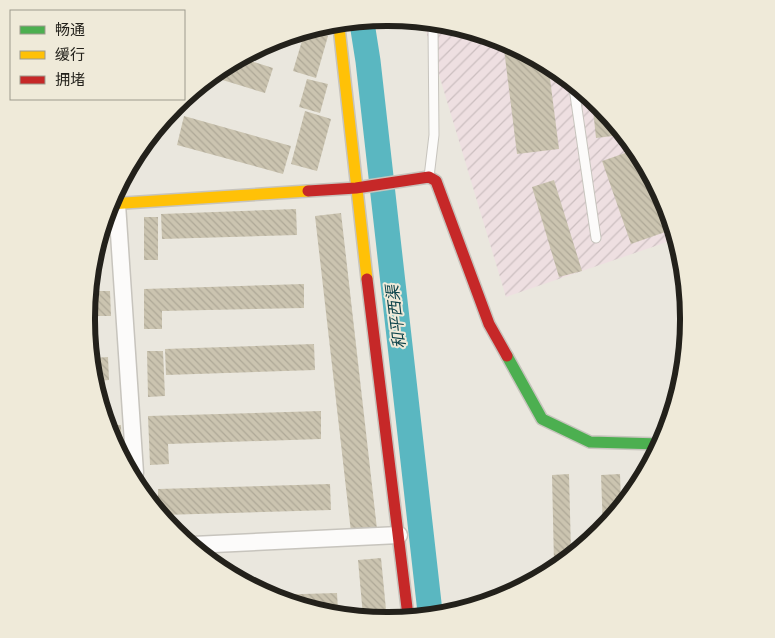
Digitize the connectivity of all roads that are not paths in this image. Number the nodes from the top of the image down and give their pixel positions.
1 (433, 30) edge
2 (339, 31) edge
3 (575, 94) edge
4 (424, 177) junction
5 (356, 188) junction
6 (119, 204) edge
7 (114, 215) edge
8 (596, 238) dead end
9 (652, 444) edge
10 (134, 466) edge
11 (399, 535) junction
12 (201, 545) edge
13 (407, 611) edge

1 - 4 lane
2 - 5 street
3 - 8 lane
4 - 5 street
4 - 9 street
5 - 6 street
5 - 11 street
7 - 10 street
11 - 12 street
11 - 13 street

